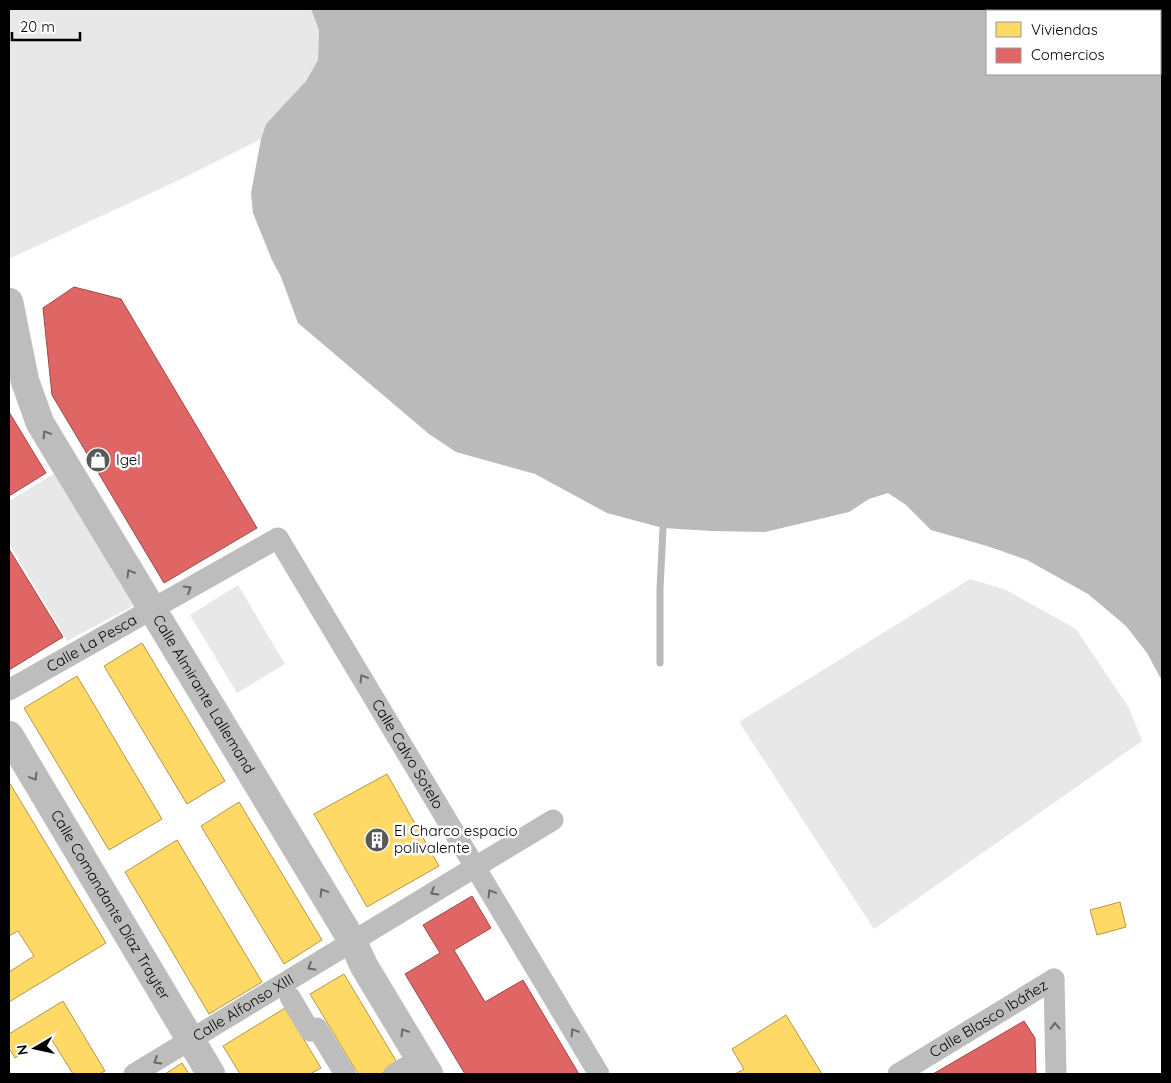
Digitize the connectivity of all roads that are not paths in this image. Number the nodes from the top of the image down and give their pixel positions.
1 (9, 302) edge
2 (278, 538) joint
3 (152, 609) junction
4 (9, 690) edge
5 (9, 735) edge
6 (554, 820) dead end
7 (475, 867) junction
8 (353, 942) junction
9 (290, 997) dead end
10 (190, 1040) junction
11 (410, 1072) edge
12 (134, 1074) edge
13 (211, 1074) edge
14 (345, 1074) edge
15 (599, 1074) edge
16 (898, 1074) edge
17 (1056, 1074) edge

3 -> 1 main road, Calle Almirante Lallemand
3 -> 2 street, Calle La Pesca
7 -> 2 street, Calle Calvo Sotelo
3 - 4 street, Calle La Pesca
8 -> 3 main road, Calle Almirante Lallemand
5 -> 10 main road, Calle Comandante Díaz Trayter
6 - 7 street
7 -> 8 street
15 -> 7 street, Calle Calvo Sotelo
8 -> 10 street, Calle Alfonso XIII
11 -> 8 main road, Calle Almirante Lallemand
9 - 14 street
10 -> 12 street, Calle Alfonso XIII
10 - 13 main road, Calle Comandante Díaz Trayter
17 -> 16 street, Calle Blasco Ibáñez

